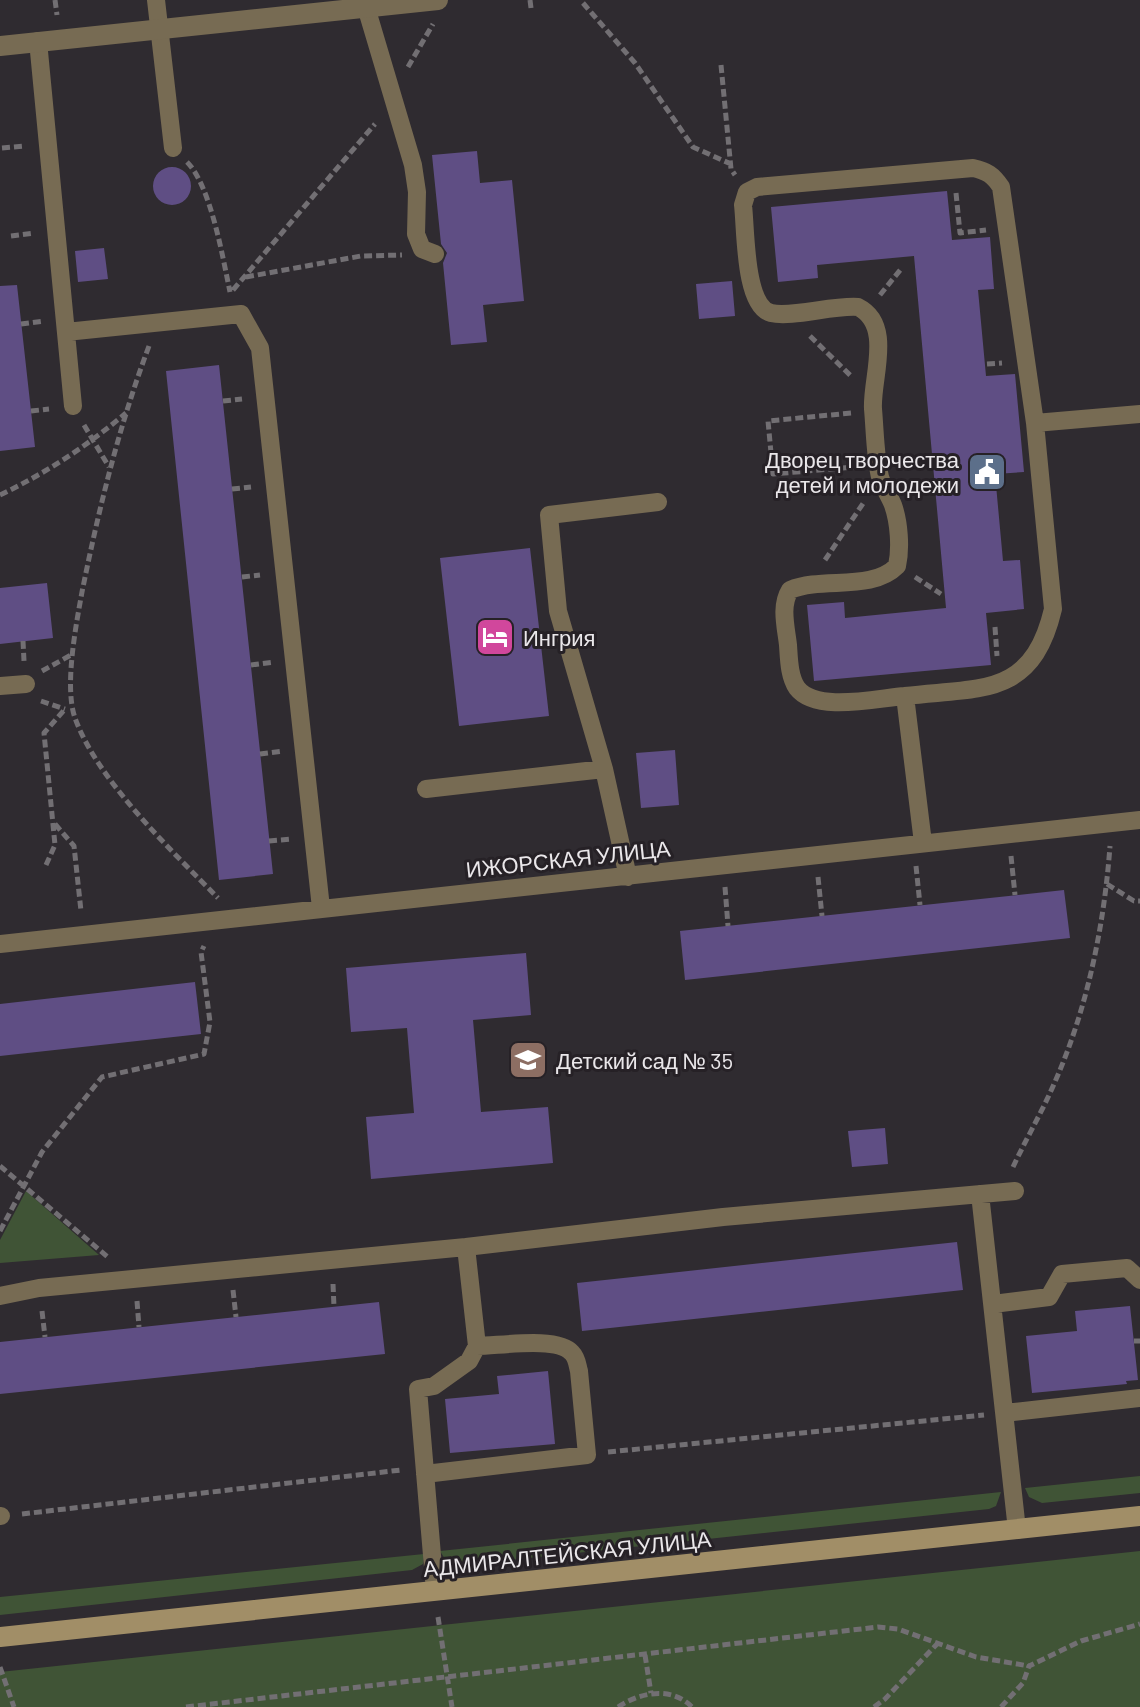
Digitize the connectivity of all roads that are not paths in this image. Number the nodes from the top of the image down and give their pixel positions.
1 (156, 0) edge
2 (366, 7) junction
3 (437, 9) edge
4 (159, 29) junction
5 (38, 41) junction
6 (0, 46) edge
7 (173, 148) road end
8 (428, 251) road end
9 (66, 332) junction
10 (73, 406) road end
11 (1140, 414) edge
12 (1035, 423) junction
13 (658, 502) dead end
14 (26, 684) road end
15 (0, 686) edge
16 (905, 696) junction
17 (604, 769) junction
18 (426, 789) dead end
19 (1140, 820) edge
20 (923, 843) junction
21 (628, 877) junction
22 (321, 908) junction
23 (0, 944) edge
24 (1008, 1191) road end
25 (980, 1194) junction
26 (466, 1247) junction
27 (1140, 1280) edge
28 (0, 1296) edge
29 (993, 1304) junction
30 (477, 1346) junction
31 (1140, 1398) edge
32 (1005, 1413) junction
33 (425, 1474) junction
34 (1140, 1516) edge
35 (1017, 1530) junction
36 (435, 1591) junction
37 (0, 1637) edge

1 - 4 lane
2 - 3 street
2 - 4 street
2 - 8 lane
4 - 5 street
4 - 7 lane
5 - 6 street
5 - 9 lane
9 - 10 lane
9 - 22 lane
11 - 12 lane
12 - 16 lane
12 - 16 lane
13 - 17 lane
14 - 15 lane
16 - 20 lane
17 - 18 lane
17 - 21 lane
19 - 20 lane, ИЖОРСКАЯ УЛИЦА
20 - 21 lane, ИЖОРСКАЯ УЛИЦА
21 - 22 lane, ИЖОРСКАЯ УЛИЦА
22 - 23 lane, ИЖОРСКАЯ УЛИЦА
24 - 25 lane
25 - 26 lane
25 - 29 lane
26 - 28 lane
26 - 30 lane
27 - 29 lane
29 - 32 lane
30 - 33 lane
30 - 33 lane
31 - 32 lane
32 - 35 lane
33 - 36 lane
34 - 35 street, АДМИРАЛТЕЙСКАЯ УЛИЦА
35 - 36 street, АДМИРАЛТЕЙСКАЯ УЛИЦА
36 - 37 street, АДМИРАЛТЕЙСКАЯ УЛИЦА

